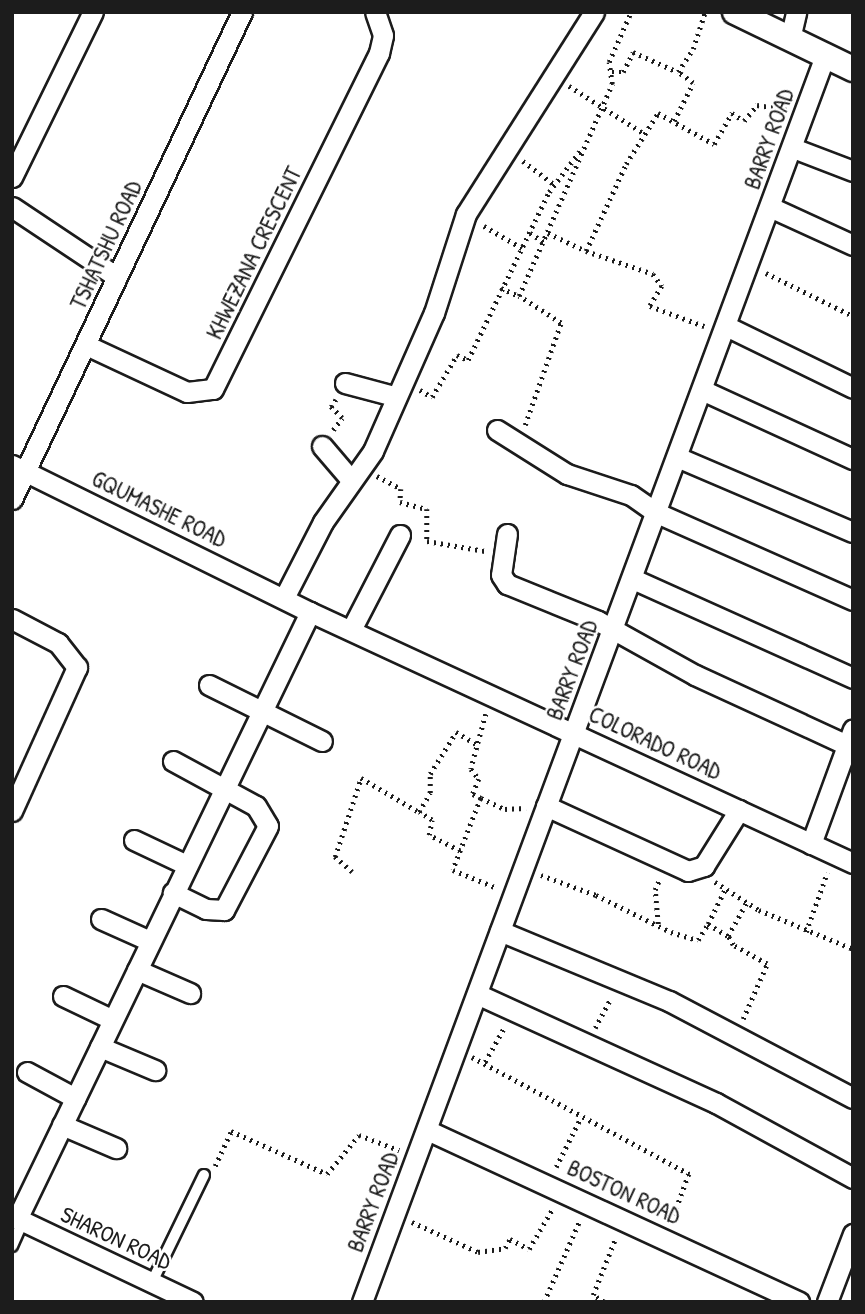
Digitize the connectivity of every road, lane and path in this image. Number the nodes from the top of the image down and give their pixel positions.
1 (93, 12) edge
2 (242, 12) edge
3 (375, 12) edge
4 (594, 12) edge
5 (631, 12) edge
6 (705, 12) edge
7 (735, 12) edge
8 (796, 12) edge
9 (790, 39) junction
10 (825, 56) junction
11 (853, 69) edge
12 (612, 72) junction
13 (678, 72) junction
14 (554, 79) junction
15 (601, 108) junction
16 (804, 117) junction
17 (674, 121) junction
18 (643, 133) junction
19 (584, 146) junction
20 (793, 148) junction
21 (508, 150) junction
22 (853, 171) edge
23 (12, 177) edge
24 (553, 184) junction
25 (12, 206) edge
26 (770, 207) junction
27 (466, 214) junction
28 (530, 233) junction
29 (548, 233) junction
30 (544, 242) junction
31 (853, 245) edge
32 (522, 248) junction
33 (586, 251) junction
34 (749, 265) junction
35 (117, 277) junction
36 (501, 288) junction
37 (519, 296) junction
38 (853, 316) edge
39 (725, 330) junction
40 (86, 345) junction
41 (345, 383) joint
42 (853, 388) edge
43 (397, 389) junction
44 (702, 390) junction
45 (498, 430) dead end
46 (518, 442) junction
47 (322, 446) joint
48 (677, 457) junction
49 (853, 459) edge
50 (19, 468) edge
51 (357, 474) junction
52 (12, 499) edge
53 (657, 513) junction
54 (853, 532) edge
55 (508, 534) dead end
56 (400, 535) dead end
57 (504, 556) junction
58 (633, 579) junction
59 (284, 598) junction
60 (853, 600) edge
61 (310, 612) junction
62 (12, 619) edge
63 (614, 629) junction
64 (351, 630) junction
65 (853, 678) edge
66 (209, 685) dead end
67 (494, 695) junction
68 (261, 710) junction
69 (575, 732) junction
70 (850, 737) edge
71 (323, 741) dead end
72 (476, 744) junction
73 (173, 761) dead end
74 (225, 789) junction
75 (481, 797) junction
76 (739, 810) junction
77 (12, 811) edge
78 (545, 811) junction
79 (419, 812) junction
80 (134, 840) dead end
81 (811, 845) junction
82 (460, 851) junction
83 (833, 854) junction
84 (853, 863) edge
85 (667, 864) junction
86 (187, 865) junction
87 (523, 869) junction
88 (696, 870) junction
89 (352, 872) dead end
90 (725, 888) junction
91 (173, 893) junction
92 (514, 893) junction
93 (747, 902) junction
94 (101, 919) dead end
95 (708, 924) junction
96 (658, 925) junction
97 (500, 931) junction
98 (806, 932) junction
99 (727, 936) junction
100 (150, 941) junction
101 (853, 949) edge
102 (137, 970) junction
103 (622, 979) junction
104 (190, 993) dead end
105 (477, 994) junction
106 (62, 996) dead end
107 (514, 1011) junction
108 (113, 1020) junction
109 (734, 1035) junction
110 (587, 1045) junction
111 (100, 1047) junction
112 (456, 1051) junction
113 (485, 1062) junction
114 (155, 1070) dead end
115 (27, 1072) dead end
116 (75, 1098) junction
117 (853, 1098) edge
118 (581, 1117) junction
119 (62, 1125) junction
120 (427, 1130) junction
121 (116, 1148) dead end
122 (417, 1156) junction
123 (204, 1175) joint
124 (853, 1178) edge
125 (555, 1187) junction
126 (587, 1202) junction
127 (395, 1215) junction
128 (17, 1219) edge
129 (624, 1219) junction
130 (853, 1234) edge
131 (664, 1238) junction
132 (12, 1246) edge
133 (152, 1282) junction
134 (194, 1302) edge
135 (362, 1302) edge
136 (544, 1302) edge
137 (604, 1302) edge
138 (799, 1302) edge
139 (827, 1302) edge

1 - 23 street
2 - 35 street, TSHATSHU ROAD
3 - 40 street, KHWEZANA CRESCENT
4 - 14 street
5 - 12 path
6 - 13 path
7 - 9 street
8 - 9 street
9 - 10 street
10 - 11 street
10 - 16 street, BARRY ROAD
12 - 13 path
12 - 15 path
13 - 17 path
14 - 15 path
14 - 21 street
15 - 18 path
15 - 19 path
16 - 17 path
16 - 20 street, BARRY ROAD
17 - 18 path
18 - 33 path
19 - 24 path
19 - 29 path
20 - 22 street
20 - 26 street, BARRY ROAD
21 - 24 path
21 - 27 street
24 - 28 path
25 - 35 street
26 - 31 street
26 - 34 street, BARRY ROAD
27 - 32 path
27 - 43 street
28 - 30 path
28 - 32 path
29 - 30 path
29 - 33 path
30 - 37 path
32 - 36 path
33 - 39 path
34 - 38 path
34 - 39 street, BARRY ROAD
35 - 40 street, TSHATSHU ROAD
36 - 37 path
36 - 43 path
37 - 46 path
39 - 42 street
39 - 44 street, BARRY ROAD
40 - 50 street, TSHATSHU ROAD
41 - 43 street
41 - 47 path
43 - 51 street
44 - 48 street, BARRY ROAD
44 - 49 street
45 - 46 street
46 - 53 street
47 - 51 street
48 - 53 street, BARRY ROAD
48 - 54 street
50 - 52 street, TSHATSHU ROAD
50 - 59 street, GQUMASHE ROAD
51 - 57 path
51 - 59 street
53 - 58 street, BARRY ROAD
53 - 60 street
55 - 57 street
56 - 64 street
57 - 63 street
58 - 63 street, BARRY ROAD
58 - 65 street
59 - 61 street, COLORADO ROAD
61 - 64 street, COLORADO ROAD
61 - 68 street
62 - 77 street
63 - 69 street, BARRY ROAD
63 - 70 street
64 - 67 street, COLORADO ROAD
66 - 68 street
67 - 69 street, COLORADO ROAD
67 - 72 path
68 - 71 street
68 - 74 street
69 - 76 street, COLORADO ROAD
69 - 78 street, BARRY ROAD
70 - 81 street
72 - 75 path
72 - 79 path
73 - 74 street
74 - 86 street
74 - 91 street
75 - 78 path
75 - 82 path
76 - 81 street, COLORADO ROAD
76 - 88 street
78 - 85 street
78 - 87 street, BARRY ROAD
79 - 82 path
79 - 89 path
80 - 86 street
81 - 83 street, COLORADO ROAD
82 - 92 path
83 - 84 street, COLORADO ROAD
83 - 98 path
85 - 88 street
85 - 96 path
86 - 91 street
87 - 92 street, BARRY ROAD
87 - 96 path
88 - 90 path
90 - 93 path
90 - 95 path
91 - 100 street
92 - 97 street, BARRY ROAD
93 - 98 path
93 - 99 path
94 - 100 street
95 - 96 path
95 - 99 path
97 - 103 street
97 - 105 street, BARRY ROAD
98 - 101 path
99 - 109 path
100 - 102 street
102 - 104 street
102 - 108 street
103 - 109 street
103 - 110 path
105 - 107 street
105 - 112 street, BARRY ROAD
106 - 108 street
107 - 110 street
107 - 113 path
108 - 111 street
109 - 117 street
110 - 124 street
111 - 114 street
111 - 116 street
112 - 113 path
112 - 120 street, BARRY ROAD
113 - 118 path
115 - 116 street
116 - 119 street
118 - 125 path
118 - 131 path
119 - 121 street
119 - 128 street
120 - 122 street, BARRY ROAD
120 - 125 street, BOSTON ROAD
122 - 123 path
122 - 127 street, BARRY ROAD
123 - 133 lane
125 - 126 street, BOSTON ROAD
125 - 127 path
126 - 129 street, BOSTON ROAD
126 - 136 path
127 - 135 street, BARRY ROAD
128 - 132 lane
128 - 133 street, SHARON ROAD
129 - 131 street, BOSTON ROAD
129 - 137 path
130 - 139 street
131 - 138 street, BOSTON ROAD
133 - 134 street, SHARON ROAD

